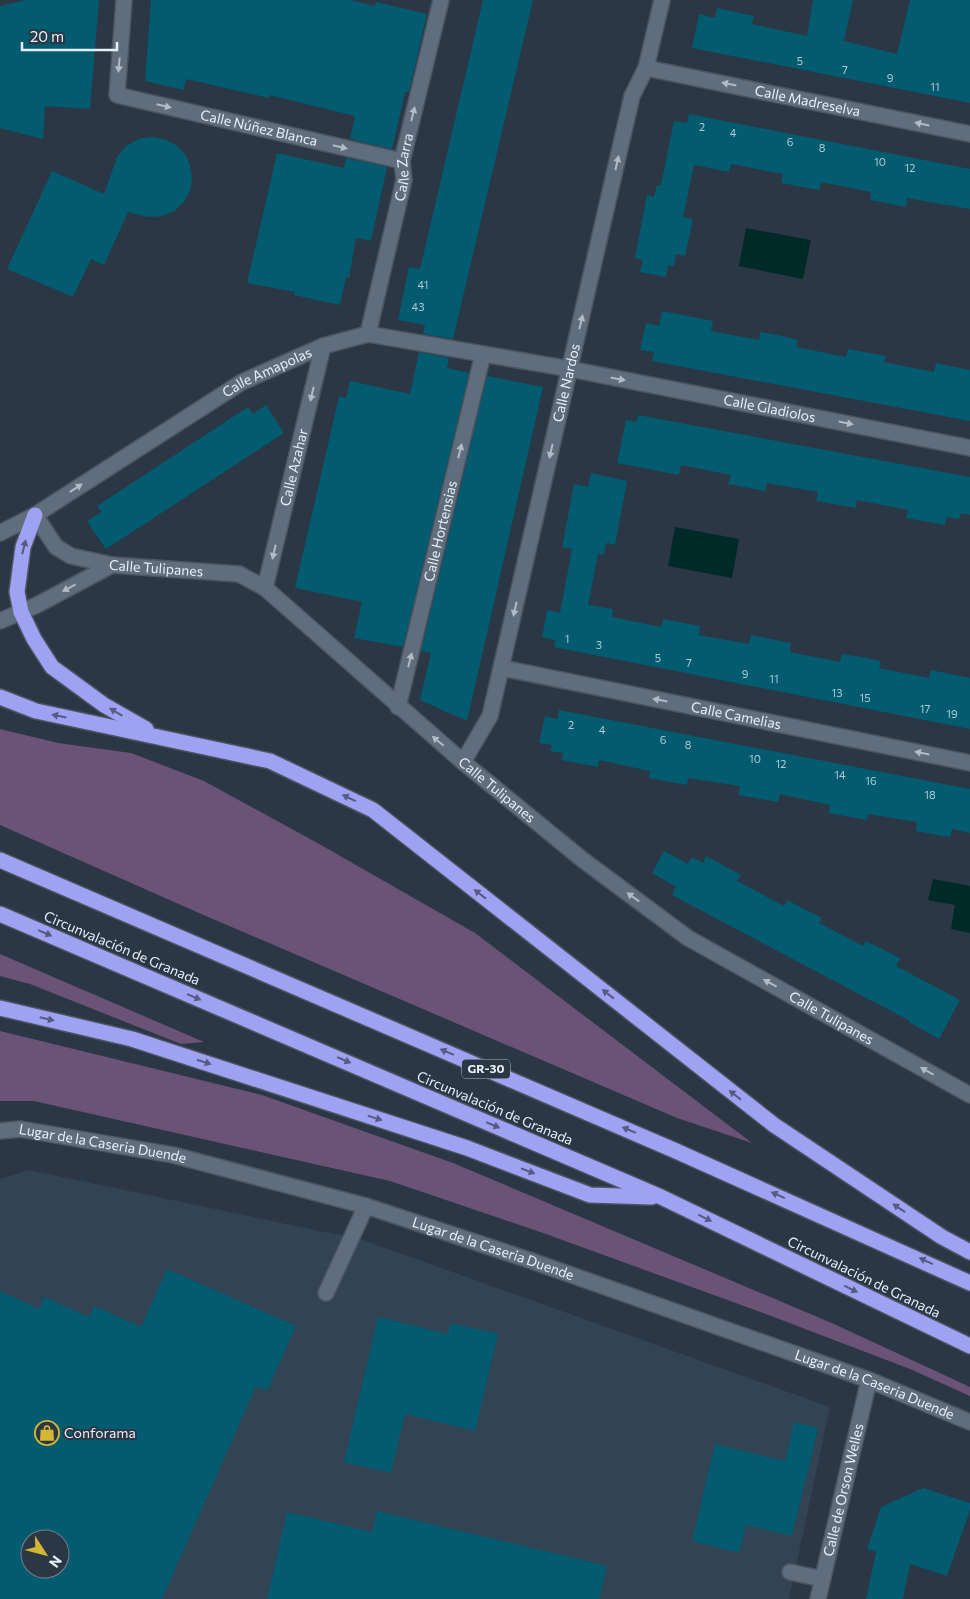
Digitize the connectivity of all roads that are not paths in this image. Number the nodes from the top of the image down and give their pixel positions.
1 (124, 0) edge
2 (441, 0) edge
3 (662, 0) edge
4 (646, 68) junction
5 (970, 134) edge
6 (402, 161) junction
7 (368, 334) junction
8 (323, 346) junction
9 (483, 354) junction
10 (570, 369) junction
11 (970, 448) edge
12 (34, 514) junction
13 (0, 533) edge
14 (112, 565) junction
15 (265, 588) junction
16 (21, 612) junction
17 (0, 621) edge
18 (502, 668) junction
19 (0, 697) edge
20 (398, 707) junction
21 (158, 736) junction
22 (463, 762) junction
23 (970, 763) edge
24 (0, 860) edge
25 (0, 914) edge
26 (0, 1008) edge
27 (970, 1095) edge
28 (0, 1131) edge
29 (661, 1197) junction
30 (366, 1206) junction
31 (970, 1252) edge
32 (970, 1283) edge
33 (326, 1293) dead end
34 (970, 1346) edge
35 (870, 1380) junction
36 (970, 1422) edge
37 (790, 1572) dead end
38 (822, 1579) junction
39 (818, 1599) edge

1 -> 6 street, Calle Núñez Blanca
6 -> 2 street, Calle Zarra
3 - 4 street, Calle Nardos
5 -> 4 street, Calle Madreselva
10 -> 4 street, Calle Nardos
6 - 7 street, Calle Zarra
7 - 8 street, Calle Amapolas
7 - 9 street, Calle Amapolas
12 -> 8 street, Calle Amapolas
8 -> 15 street, Calle Azahar
9 - 10 street, Calle Amapolas
20 -> 9 street, Calle Hortensias
10 -> 11 street, Calle Gladiolos
10 -> 18 street, Calle Nardos
12 - 13 street, Calle Amapolas
12 - 14 street, Calle Tulipanes
16 -> 12 highway
14 - 15 street, Calle Tulipanes
14 -> 16 street
15 - 20 street, Calle Tulipanes
16 - 17 street
21 -> 16 highway
18 - 22 street, Calle Nardos
23 -> 18 street, Calle Camelias
21 -> 19 highway
22 -> 20 street, Calle Tulipanes
31 -> 21 highway
27 -> 22 street, Calle Tulipanes
32 -> 24 highway, GR-30
25 -> 29 highway, Circunvalación de Granada
26 -> 29 highway
28 - 30 street, Lugar de la Caseria Duende
29 -> 34 highway, Circunvalación de Granada
30 - 33 street
30 - 35 street, Lugar de la Caseria Duende
35 - 36 street, Lugar de la Caseria Duende
35 - 38 street, Calle de Orson Welles
37 - 38 street
38 - 39 street, Calle de Orson Welles

